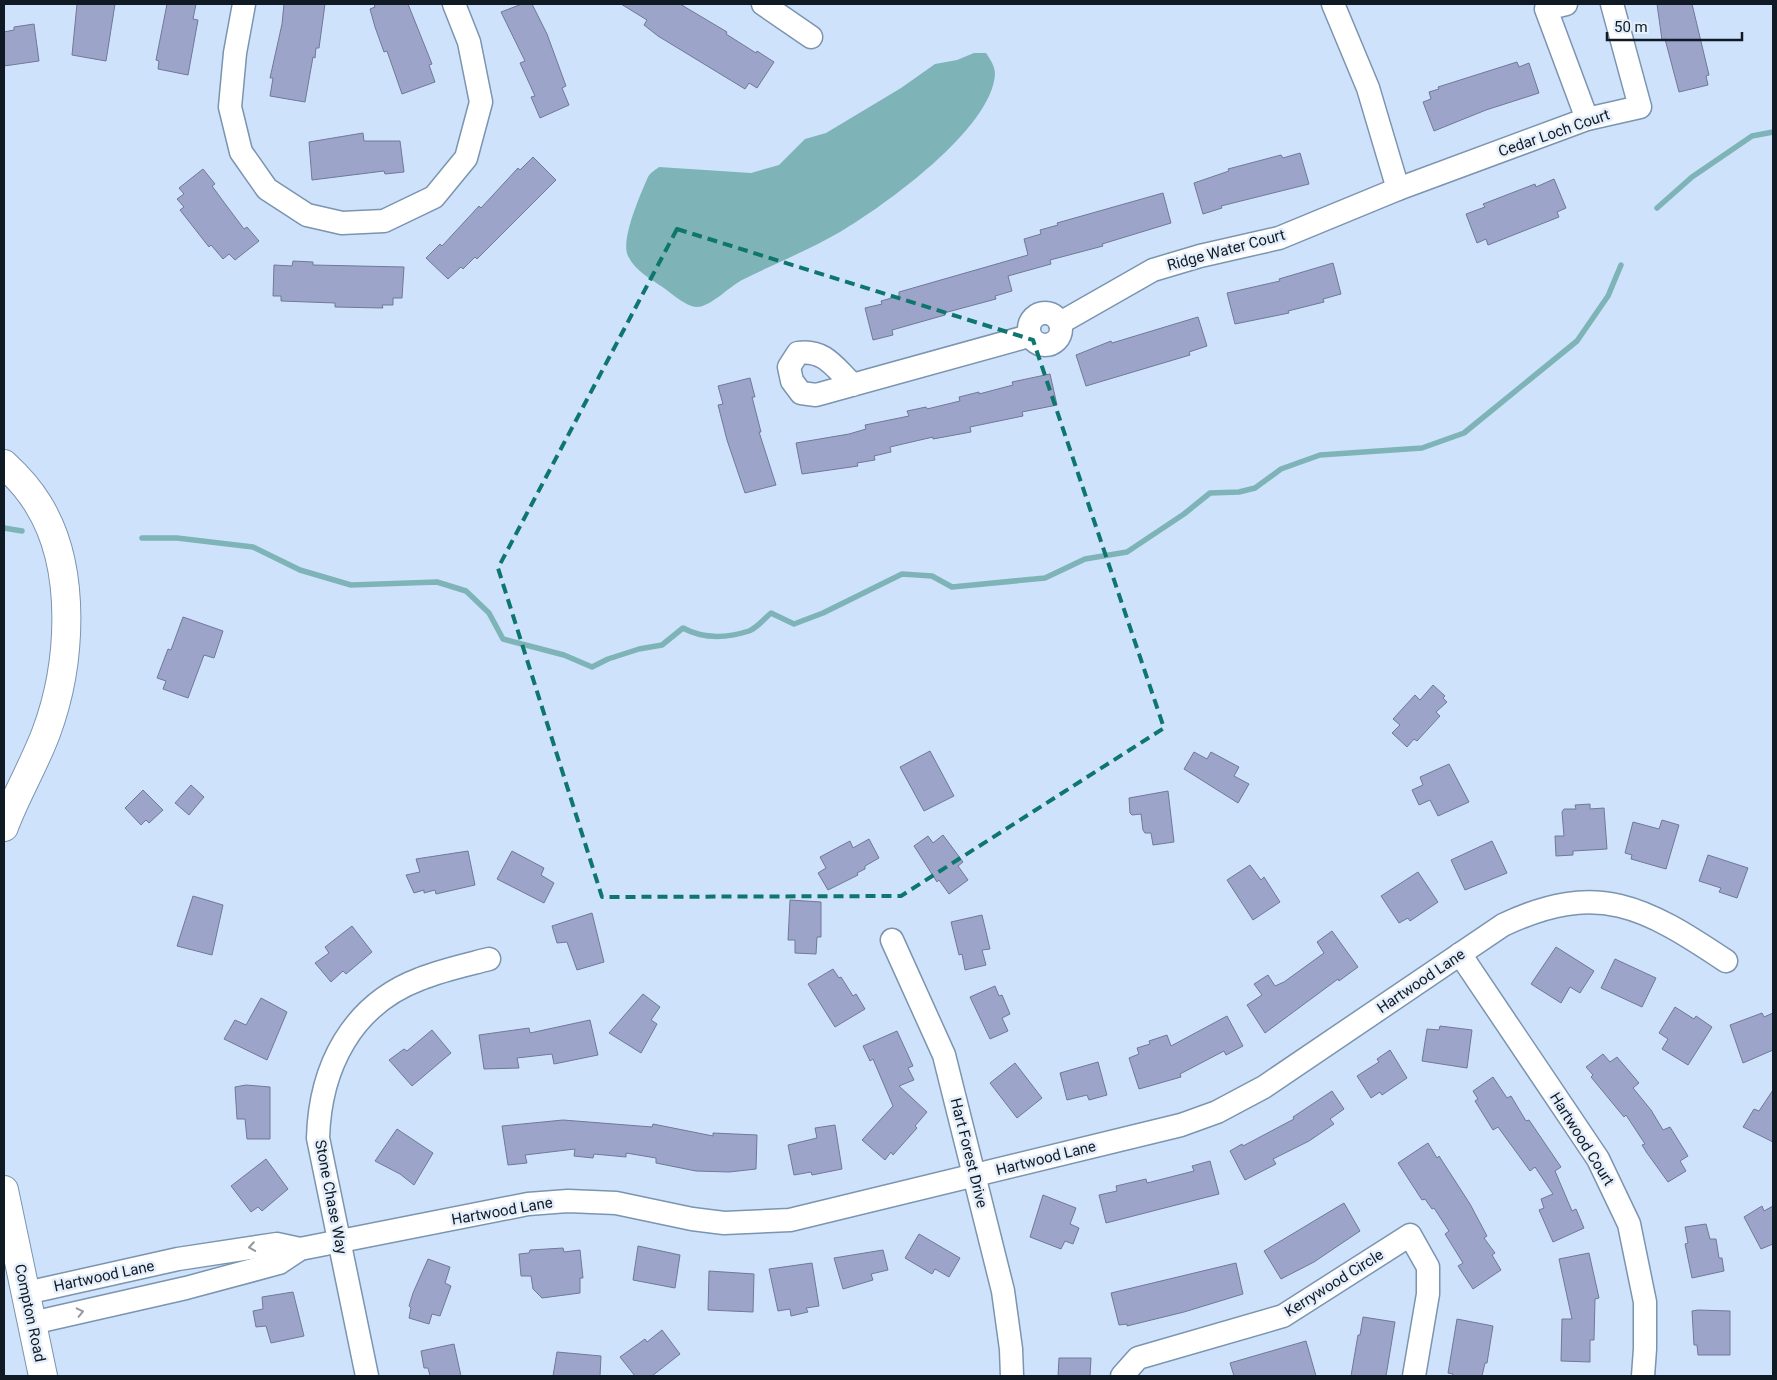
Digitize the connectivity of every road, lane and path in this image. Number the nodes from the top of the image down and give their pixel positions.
1 (244, 4) edge
2 (454, 4) edge
3 (763, 4) edge
4 (1333, 4) edge
5 (1566, 4) edge
6 (1612, 4) edge
7 (811, 37) dead end
8 (1587, 119) junction
9 (1398, 190) junction
10 (853, 385) dead end
11 (4, 464) edge
12 (4, 827) edge
13 (892, 940) dead end
14 (1460, 954) junction
15 (489, 958) dead end
16 (1726, 961) dead end
17 (975, 1176) junction
18 (4, 1190) edge
19 (339, 1242) junction
20 (300, 1250) junction
21 (26, 1293) junction
22 (32, 1323) junction
23 (43, 1376) edge
24 (367, 1376) edge
25 (1012, 1376) edge
26 (1122, 1376) edge
27 (1414, 1376) edge
28 (1643, 1376) edge

1 - 2 street
3 - 7 street
4 - 9 street
5 - 8 street
6 - 8 street, Cedar Loch Court
8 - 9 street, Cedar Loch Court
9 - 10 street, Ridge Water Court
11 - 12 main road
13 - 17 street, Hart Forest Drive
14 - 16 street, Hartwood Lane
14 - 17 street, Hartwood Lane
14 - 28 street, Hartwood Court
15 - 19 street, Stone Chase Way
17 - 19 street, Hartwood Lane
17 - 25 street, Hart Forest Drive
18 - 21 main road, Compton Road
19 - 20 street, Hartwood Lane
19 - 24 street, Stone Chase Way
20 -> 21 street, Hartwood Lane
22 -> 20 street, Hartwood Lane
21 - 22 main road, Compton Road
22 - 23 main road, Compton Road
26 - 27 street, Kerrywood Circle

